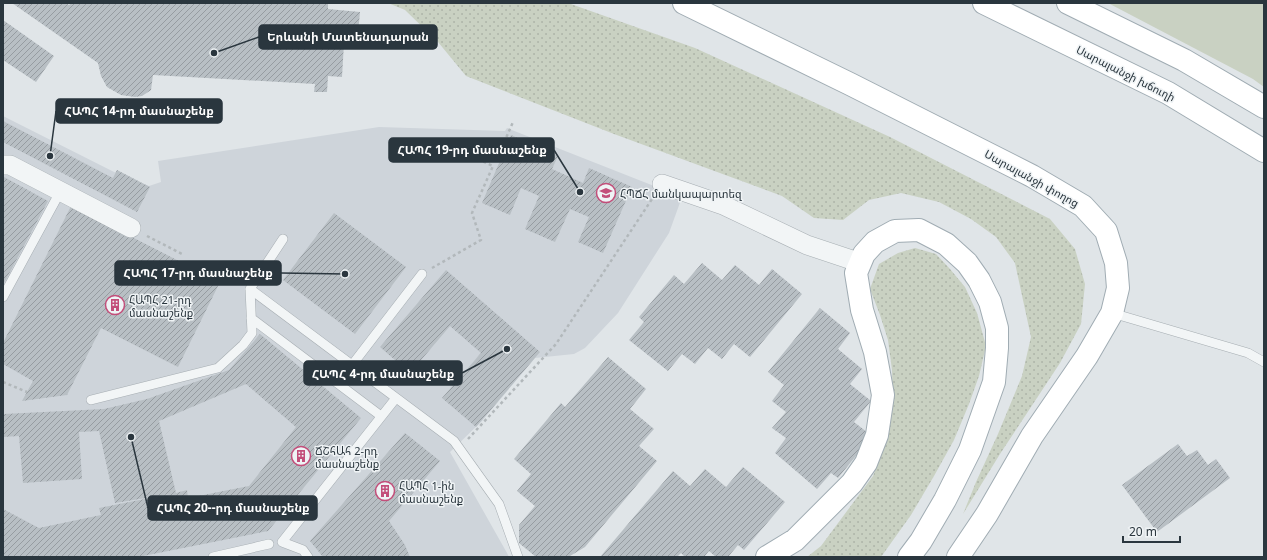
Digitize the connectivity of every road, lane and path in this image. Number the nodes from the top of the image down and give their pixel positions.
1 (684, 3) edge
2 (984, 3) edge
3 (1068, 3) edge
4 (1264, 107) edge
5 (512, 122) dead end
6 (1264, 151) edge
7 (3, 165) edge
8 (662, 184) joint
9 (60, 192) junction
10 (131, 228) joint
11 (283, 239) dead end
12 (182, 254) dead end
13 (861, 263) junction
14 (422, 274) joint
15 (250, 289) junction
16 (3, 297) edge
17 (1112, 314) junction
18 (251, 318) junction
19 (1264, 362) edge
20 (352, 365) junction
21 (3, 382) edge
22 (27, 392) dead end
23 (396, 398) junction
24 (90, 400) dead end
25 (381, 416) junction
26 (459, 448) junction
27 (987, 514) junction
28 (269, 544) dead end
29 (213, 557) edge
30 (308, 557) edge
31 (518, 557) edge
32 (767, 557) edge
33 (909, 557) edge
34 (958, 557) edge
35 (974, 557) edge

1 - 17 main road, Սարալանջի փողոց
2 - 6 main road, Սարալանջի խճուղի
3 - 4 main road
5 - 14 path
7 - 9 street
8 - 13 street
8 - 26 path
9 - 10 street
9 - 16 lane
10 - 12 path
11 - 15 lane
13 - 32 main road
13 - 33 main road
14 - 20 lane
15 - 18 lane
15 - 20 lane
17 - 19 lane
17 - 27 main road, Սարալանջի փողոց
18 - 24 lane
18 - 25 lane
20 - 23 lane
21 - 22 path
23 - 25 lane
23 - 26 lane
25 - 30 lane
26 - 31 lane
27 - 34 main road
27 - 35 main road
28 - 29 lane

